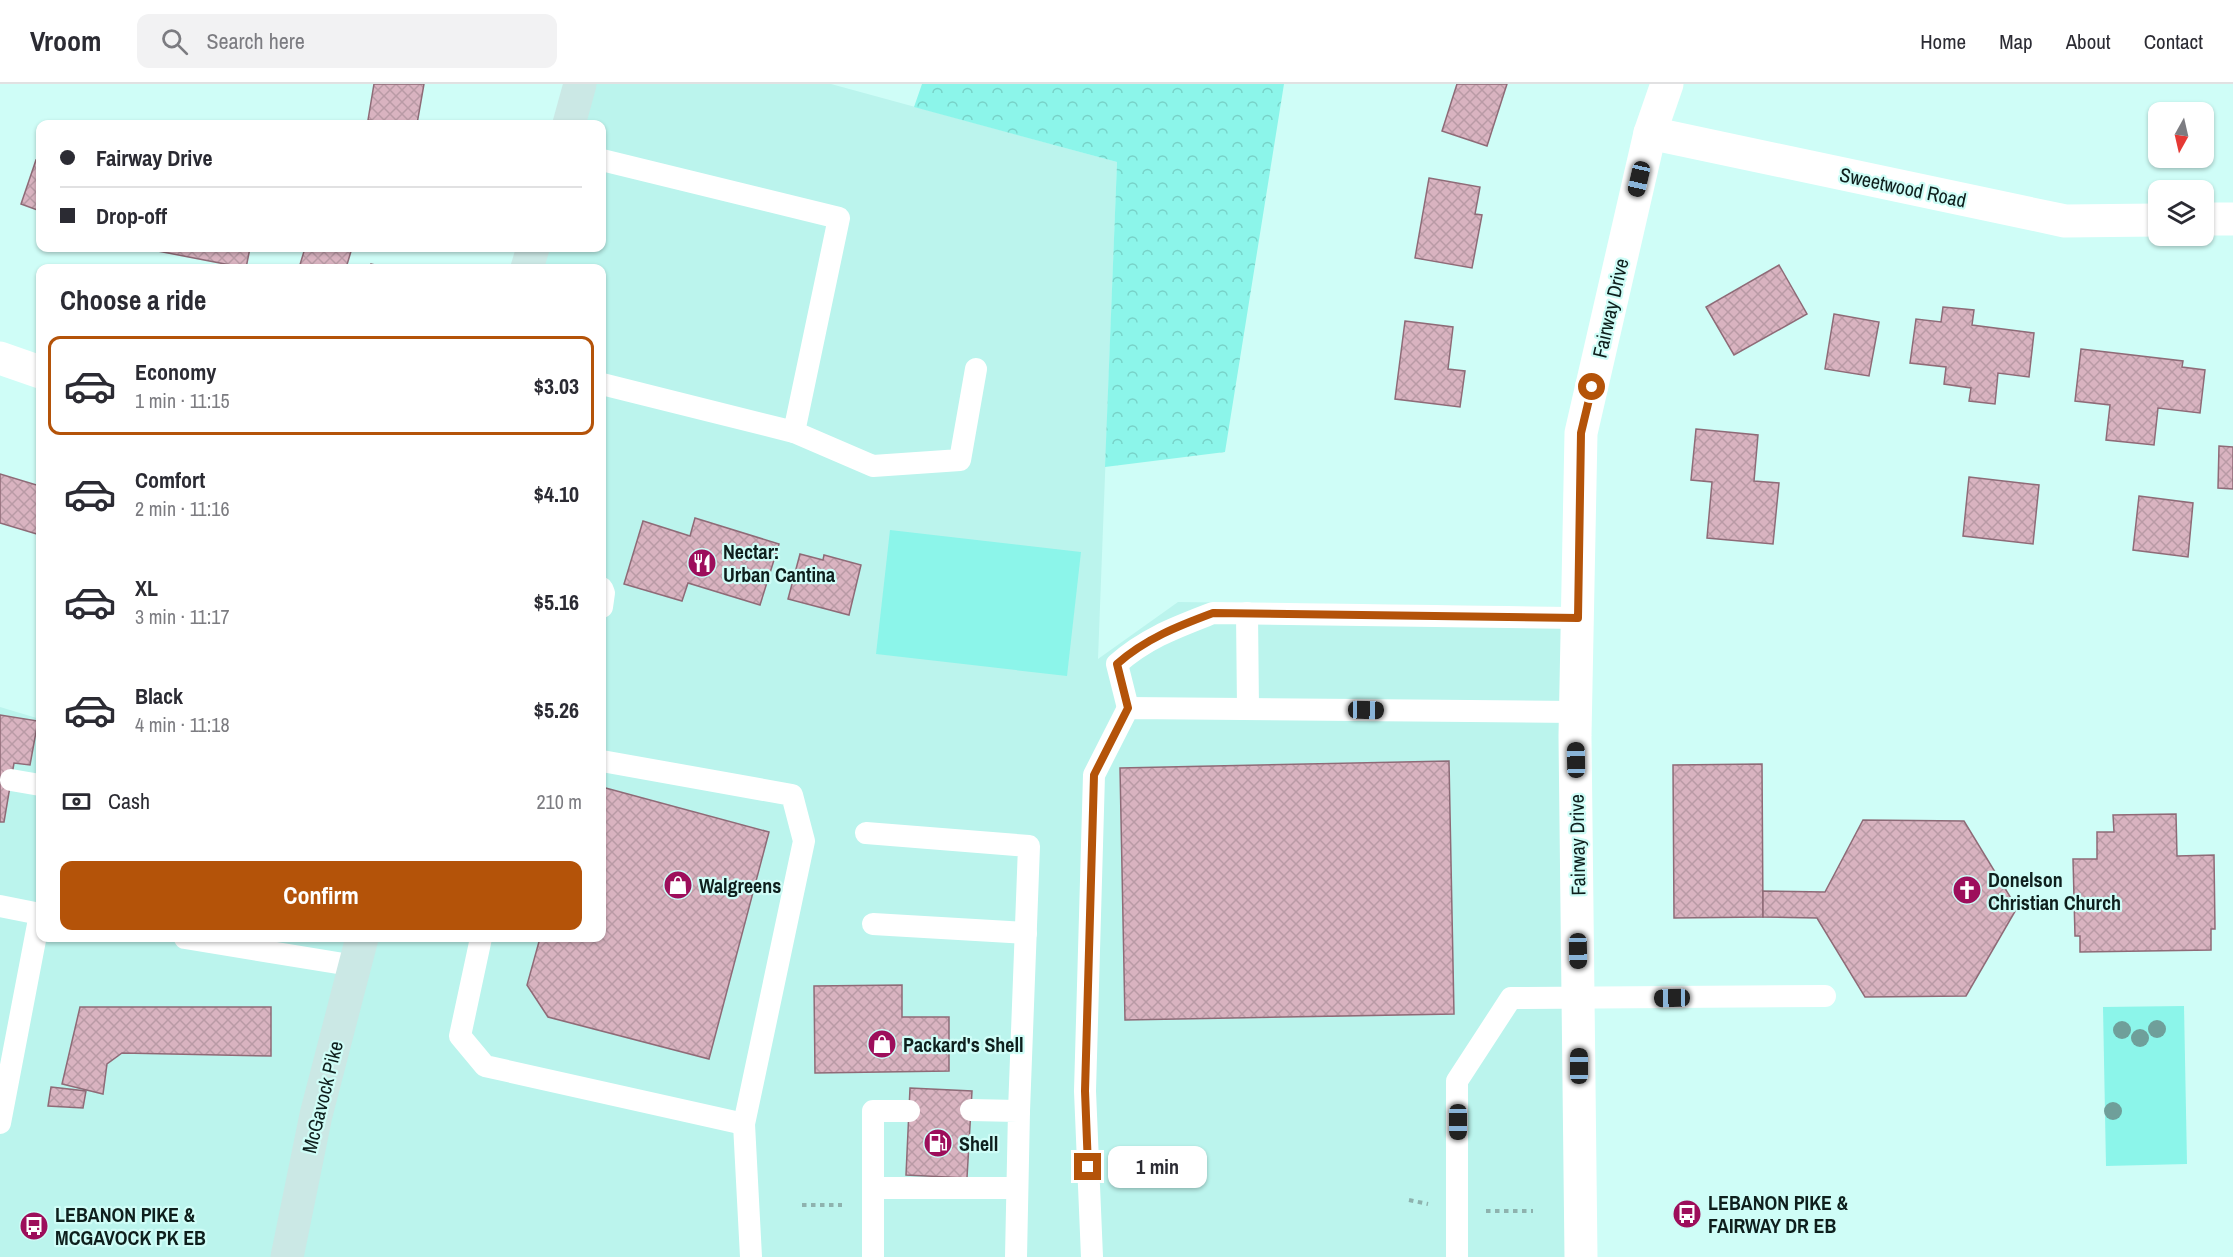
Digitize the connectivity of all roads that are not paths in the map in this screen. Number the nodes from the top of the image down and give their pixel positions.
1 (580, 84) edge
2 (1666, 84) edge
3 (570, 120) edge
4 (1650, 133) junction
5 (606, 161) edge
6 (2214, 219) edge
7 (2233, 219) edge
8 (2148, 220) edge
9 (0, 358) edge
10 (976, 369) dead end
11 (36, 371) edge
12 (606, 385) edge
13 (794, 432) junction
14 (1247, 613) junction
15 (1578, 618) junction
16 (1128, 708) junction
17 (1248, 709) junction
18 (1576, 712) junction
19 (606, 762) edge
20 (11, 780) dead end
21 (36, 784) edge
22 (866, 833) dead end
23 (0, 906) edge
24 (36, 913) edge
25 (873, 924) dead end
26 (1026, 933) junction
27 (36, 935) edge
28 (235, 942) edge
29 (480, 942) edge
30 (359, 952) edge
31 (1825, 996) dead end
32 (1578, 998) junction
33 (971, 1110) dead end
34 (909, 1111) dead end
35 (1019, 1111) junction
36 (0, 1123) edge
37 (744, 1124) junction
38 (873, 1188) junction
39 (1017, 1188) junction
40 (287, 1257) edge
41 (751, 1257) edge
42 (873, 1257) edge
43 (1016, 1257) edge
44 (1092, 1257) edge
45 (1456, 1257) edge
46 (1581, 1257) edge

1 - 3 main road
2 - 4 street, Fairway Drive
4 - 8 street, Sweetwood Road
4 - 15 street, Fairway Drive
5 - 13 lane
6 - 7 street
9 - 11 street
10 - 13 lane
12 - 13 lane
14 - 15 lane
14 - 16 lane
14 - 17 lane
15 - 18 street, Fairway Drive
16 - 17 lane
16 - 44 lane
17 - 18 lane
18 - 32 street, Fairway Drive
19 - 37 lane
20 - 21 lane
22 - 26 lane
23 - 24 lane
25 - 26 lane
26 - 35 lane
27 - 36 lane
28 - 30 lane
29 - 37 lane
30 - 40 main road, McGavock Pike
31 - 32 lane
32 - 45 lane
32 - 46 street, Fairway Drive
33 - 35 lane
34 - 38 lane
35 - 39 lane
37 - 41 lane
38 - 39 lane
38 - 42 lane
39 - 43 lane

